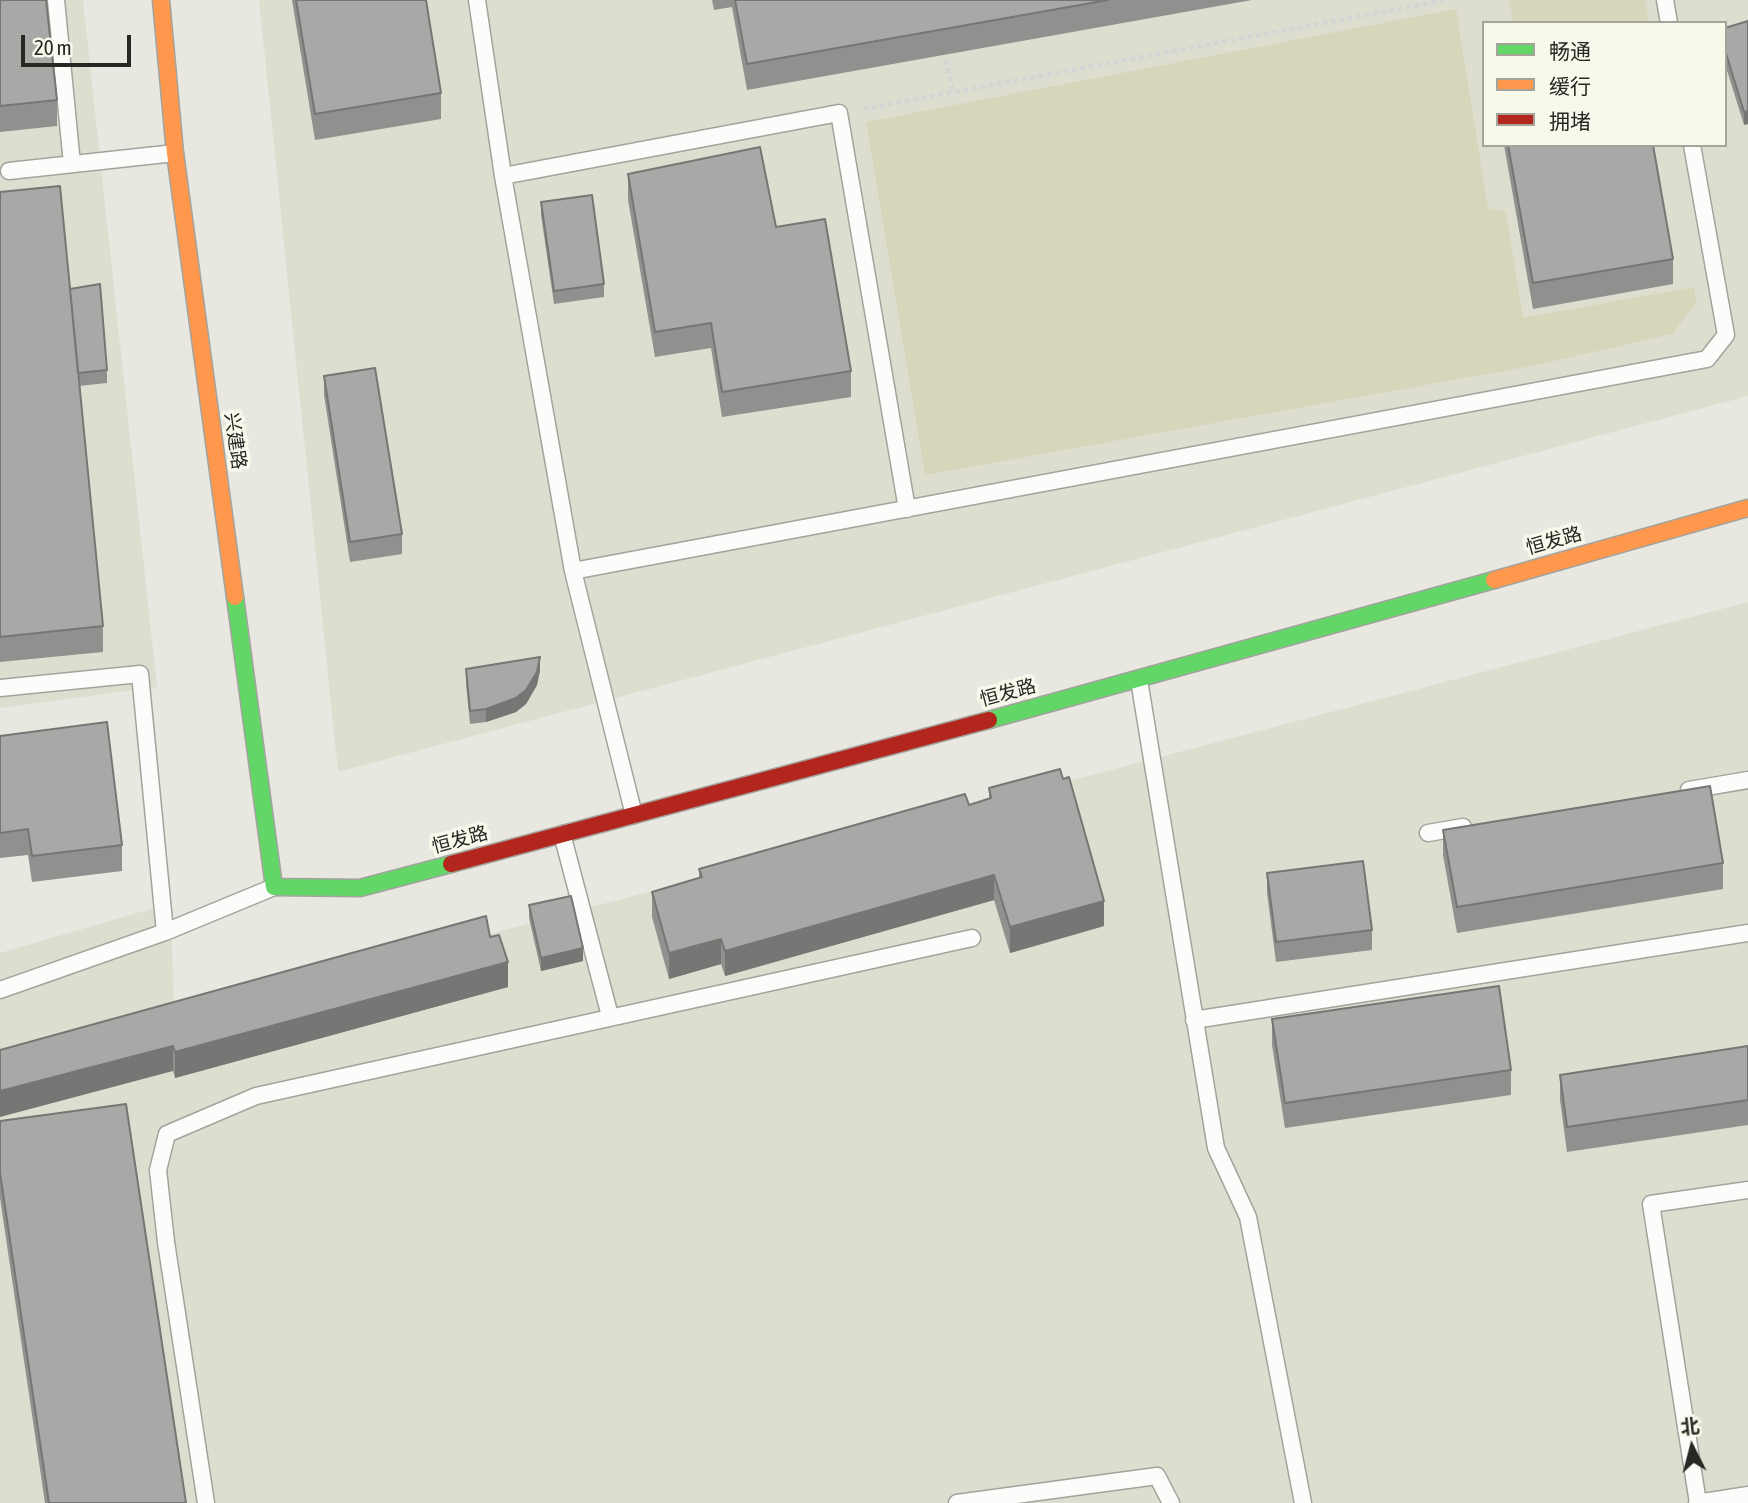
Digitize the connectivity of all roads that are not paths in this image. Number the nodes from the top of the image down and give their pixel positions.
1 (55, 0) edge
2 (161, 0) edge
3 (477, 0) edge
4 (1665, 0) edge
5 (1670, 21) edge
6 (1692, 147) edge
7 (175, 153) junction
8 (72, 164) junction
9 (9, 171) dead end
10 (503, 176) junction
11 (1748, 508) edge
12 (907, 509) junction
13 (573, 571) junction
14 (1139, 680) junction
15 (0, 688) edge
16 (1748, 780) edge
17 (1668, 793) edge
18 (634, 815) junction
19 (1481, 824) edge
20 (1428, 833) dead end
21 (562, 834) junction
22 (274, 887) junction
23 (165, 932) junction
24 (1748, 933) edge
25 (972, 938) dead end
26 (0, 990) edge
27 (610, 1016) junction
28 (1194, 1020) junction
29 (1748, 1190) edge
30 (1748, 1495) edge
31 (206, 1503) edge
32 (957, 1503) edge
33 (1171, 1503) edge
34 (1303, 1503) edge
35 (1698, 1503) edge

1 - 8 lane
2 - 7 street, 兴建路
3 - 10 lane
4 - 5 lane
6 - 12 lane
7 - 8 lane
7 - 22 street, 兴建路
8 - 9 lane
10 - 12 lane
10 - 13 lane
11 - 14 street, 恒发路
12 - 13 lane
13 - 18 lane
14 - 18 street, 恒发路
14 - 28 lane
15 - 23 lane
16 - 17 lane
18 - 21 street, 恒发路
19 - 20 lane
21 - 22 street, 恒发路
21 - 27 lane
22 - 23 lane
23 - 26 lane
24 - 28 lane
25 - 27 lane
27 - 31 lane
28 - 34 lane
29 - 35 lane
30 - 35 lane
32 - 33 lane

